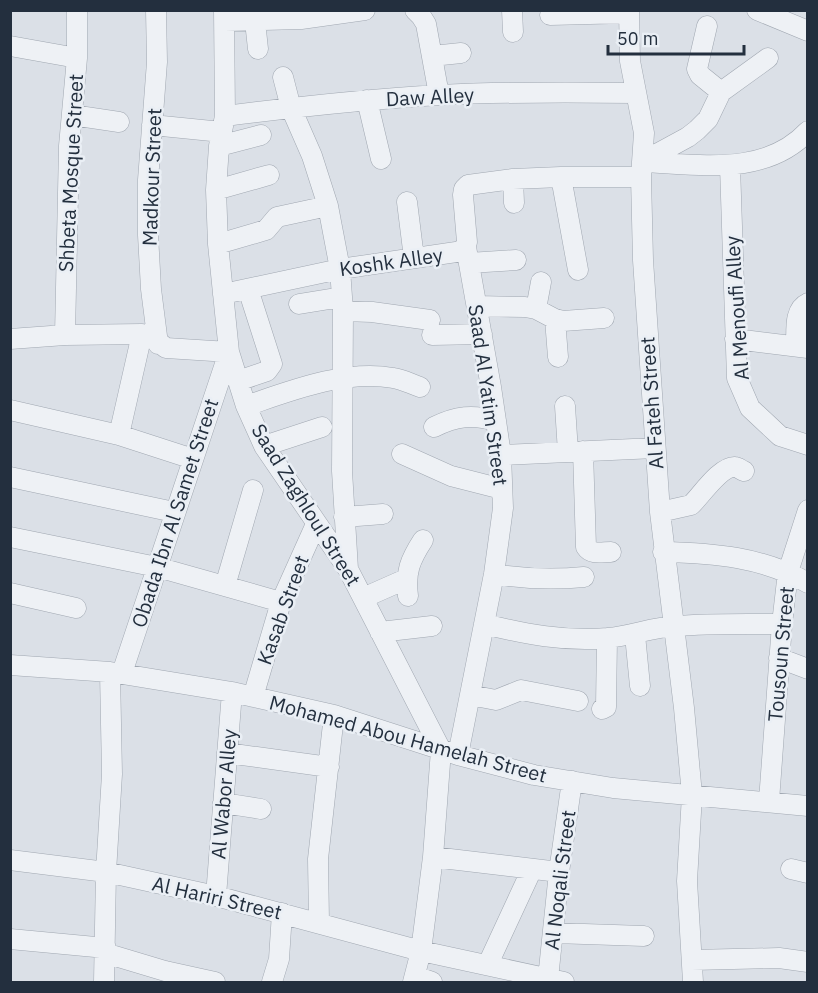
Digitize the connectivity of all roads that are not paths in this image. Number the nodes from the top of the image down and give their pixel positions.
1 (77, 10) edge
2 (156, 10) edge
3 (365, 10) edge
4 (415, 10) edge
5 (512, 10) edge
6 (757, 10) edge
7 (629, 12) edge
8 (550, 15) dead end
9 (225, 16) edge
10 (255, 21) junction
11 (707, 26) dead end
12 (807, 31) edge
13 (513, 32) dead end
14 (10, 46) edge
15 (258, 49) dead end
16 (461, 53) dead end
17 (432, 56) junction
18 (77, 58) junction
19 (768, 58) dead end
20 (283, 77) dead end
21 (721, 92) junction
22 (635, 93) junction
23 (439, 95) junction
24 (366, 100) junction
25 (291, 108) junction
26 (72, 115) junction
27 (119, 122) dead end
28 (152, 125) junction
29 (222, 132) junction
30 (261, 135) dead end
31 (804, 143) edge
32 (381, 159) dead end
33 (730, 166) junction
34 (642, 170) junction
35 (269, 175) dead end
36 (561, 177) junction
37 (513, 179) junction
38 (216, 190) junction
39 (407, 202) dead end
40 (514, 203) dead end
41 (328, 206) junction
42 (218, 244) junction
43 (468, 255) junction
44 (414, 258) junction
45 (516, 260) dead end
46 (340, 269) junction
47 (578, 270) dead end
48 (541, 282) dead end
49 (248, 289) junction
50 (223, 294) junction
51 (807, 303) edge
52 (299, 304) dead end
53 (343, 304) junction
54 (477, 306) junction
55 (536, 309) junction
56 (604, 318) dead end
57 (555, 319) junction
58 (482, 334) junction
59 (65, 335) junction
60 (10, 339) edge
61 (150, 339) junction
62 (735, 339) junction
63 (802, 347) edge
64 (229, 352) junction
65 (558, 357) dead end
66 (343, 379) junction
67 (238, 381) junction
68 (420, 387) dead end
69 (246, 406) junction
70 (565, 406) dead end
71 (10, 410) edge
72 (496, 421) junction
73 (322, 427) dead end
74 (434, 427) dead end
75 (119, 435) junction
76 (807, 445) edge
77 (264, 446) junction
78 (655, 448) junction
79 (575, 452) junction
80 (402, 454) dead end
81 (501, 455) junction
82 (193, 459) junction
83 (744, 471) dead end
84 (10, 477) edge
85 (502, 489) junction
86 (253, 490) dead end
87 (807, 510) edge
88 (174, 512) junction
89 (660, 512) junction
90 (383, 514) dead end
91 (344, 517) junction
92 (316, 524) junction
93 (10, 537) edge
94 (423, 540) dead end
95 (611, 552) dead end
96 (663, 552) junction
97 (157, 567) junction
98 (348, 569) junction
99 (788, 572) junction
100 (494, 574) junction
101 (584, 577) dead end
102 (807, 583) edge
103 (225, 586) junction
104 (10, 592) edge
105 (363, 598) junction
106 (282, 603) junction
107 (76, 608) dead end
108 (484, 624) junction
109 (782, 624) junction
110 (432, 626) dead end
111 (674, 626) junction
112 (380, 632) junction
113 (635, 634) junction
114 (607, 638) junction
115 (779, 658) junction
116 (10, 665) edge
117 (807, 669) edge
118 (116, 673) junction
119 (640, 686) dead end
120 (232, 692) junction
121 (470, 695) junction
122 (253, 697) junction
123 (578, 701) dead end
124 (602, 710) dead end
125 (334, 716) junction
126 (449, 752) junction
127 (227, 753) junction
128 (329, 767) junction
129 (572, 781) junction
130 (692, 795) junction
131 (768, 801) junction
132 (223, 803) junction
133 (807, 806) edge
134 (261, 809) dead end
135 (434, 857) junction
136 (10, 861) edge
137 (532, 869) junction
138 (106, 872) junction
139 (559, 872) junction
140 (216, 896) junction
141 (282, 913) junction
142 (318, 922) junction
143 (554, 933) junction
144 (644, 936) dead end
145 (10, 939) edge
146 (105, 951) junction
147 (421, 951) junction
148 (692, 960) junction
149 (807, 962) edge
150 (488, 964) junction
151 (420, 980) edge
152 (556, 981) edge
153 (104, 982) edge
154 (215, 982) edge
155 (272, 982) edge
156 (693, 982) edge

1 - 18 street, Shbeta Mosque Street
2 - 28 street, Madkour Street
3 - 10 street
4 - 17 street
5 - 13 street
6 - 12 street
7 - 8 street
7 - 22 street, Al Fateh Street
9 - 10 street
9 - 29 street, Saad Zaghloul Street
10 - 15 street
11 - 21 street
14 - 18 street
16 - 17 street
17 - 23 street
18 - 26 street, Shbeta Mosque Street
19 - 21 street
20 - 25 street
21 - 34 street
22 - 23 street, Daw Alley
22 - 34 street, Al Fateh Street
23 - 24 street, Daw Alley
24 - 25 street, Daw Alley
24 - 32 street
25 - 29 street, Daw Alley
25 - 41 street
26 - 27 street
26 - 59 street, Shbeta Mosque Street
28 - 29 street
28 - 61 street, Madkour Street
29 - 30 street
29 - 38 street, Saad Zaghloul Street
31 - 33 street, Koshk Alley
33 - 34 street, Koshk Alley
33 - 62 street, Al Menoufi Alley
34 - 36 street, Koshk Alley
34 - 78 street, Al Fateh Street
35 - 38 street
36 - 37 street, Koshk Alley
36 - 47 street
37 - 40 street
37 - 43 street, Koshk Alley
38 - 42 street, Saad Zaghloul Street
39 - 44 street
41 - 42 street
41 - 46 street
42 - 50 street, Saad Zaghloul Street
43 - 44 street, Koshk Alley
43 - 45 street, Koshk Alley
43 - 54 street, Saad Al Yatim Street
44 - 46 street, Koshk Alley
46 - 49 street, Koshk Alley
46 - 53 street
48 - 55 street
49 - 50 street, Koshk Alley
49 - 67 street
50 - 64 street, Saad Zaghloul Street
51 - 63 street
52 - 53 street
53 - 58 street
53 - 66 street
54 - 55 street
54 - 58 street, Saad Al Yatim Street
55 - 57 street
56 - 57 street
57 - 65 street
58 - 72 street, Saad Al Yatim Street
59 - 60 street
59 - 61 street
61 - 64 street
61 - 75 street
62 - 63 street
62 - 76 street, Al Menoufi Alley
64 - 67 street, Saad Zaghloul Street
64 - 82 street, Obada Ibn Al Samet Street
66 - 68 street
66 - 69 street
66 - 91 street
67 - 69 street, Saad Zaghloul Street
69 - 77 street, Saad Zaghloul Street
70 - 79 street
71 - 75 street
72 - 74 street
72 - 81 street, Saad Al Yatim Street
73 - 77 street
75 - 82 street
77 - 92 street, Saad Zaghloul Street
78 - 79 street
78 - 89 street, Al Fateh Street
79 - 81 street
79 - 95 street
80 - 85 street
81 - 85 street, Saad Al Yatim Street
82 - 88 street, Obada Ibn Al Samet Street
83 - 89 street
84 - 88 street
85 - 100 street, Saad Al Yatim Street
86 - 103 street
87 - 99 street, Tousoun Street
88 - 97 street, Obada Ibn Al Samet Street
89 - 96 street, Al Fateh Street
90 - 91 street
91 - 98 street
92 - 98 street, Saad Zaghloul Street
92 - 106 street, Kasab Street
93 - 97 street
94 - 105 street
96 - 99 street
96 - 111 street, Al Fateh Street
97 - 103 street
97 - 118 street, Obada Ibn Al Samet Street
98 - 105 street, Saad Zaghloul Street
99 - 102 street
99 - 109 street, Tousoun Street
100 - 101 street
100 - 108 street, Saad Al Yatim Street
103 - 106 street
104 - 107 street
105 - 112 street, Saad Zaghloul Street
106 - 122 street, Kasab Street
108 - 114 street
108 - 121 street, Saad Al Yatim Street
109 - 111 street
109 - 115 street, Tousoun Street
110 - 112 street
111 - 113 street
111 - 130 street, Al Fateh Street
112 - 126 street, Saad Zaghloul Street
113 - 114 street
113 - 119 street
114 - 124 street
115 - 117 street
115 - 131 street, Tousoun Street
116 - 118 street, Mohamed Abou Hamelah Street
118 - 120 street, Mohamed Abou Hamelah Street
118 - 138 street, Obada Ibn Al Samet Street
120 - 122 street, Mohamed Abou Hamelah Street
120 - 127 street, Al Wabor Alley
121 - 123 street
121 - 126 street, Saad Al Yatim Street
122 - 125 street, Mohamed Abou Hamelah Street
125 - 126 street, Mohamed Abou Hamelah Street
125 - 128 street
126 - 129 street, Mohamed Abou Hamelah Street
126 - 135 street
127 - 128 street
127 - 132 street, Al Wabor Alley
128 - 142 street
129 - 130 street, Mohamed Abou Hamelah Street
129 - 139 street, Al Noqali Street
130 - 131 street, Mohamed Abou Hamelah Street
130 - 148 street, Al Fateh Street
131 - 133 street, Mohamed Abou Hamelah Street
132 - 134 street
132 - 140 street, Al Wabor Alley
135 - 137 street
135 - 147 street
136 - 138 street, Al Hariri Street
137 - 139 street
137 - 150 street
138 - 140 street, Al Hariri Street
138 - 146 street, Obada Ibn Al Samet Street
139 - 143 street, Al Noqali Street
140 - 141 street, Al Hariri Street
141 - 142 street, Al Hariri Street
141 - 155 street
142 - 147 street, Al Hariri Street
143 - 144 street
143 - 152 street, Al Noqali Street
145 - 146 street
146 - 153 street, Obada Ibn Al Samet Street
146 - 154 street
147 - 150 street, Al Hariri Street
147 - 151 street
148 - 149 street
148 - 156 street, Al Fateh Street
150 - 152 street, Al Hariri Street

